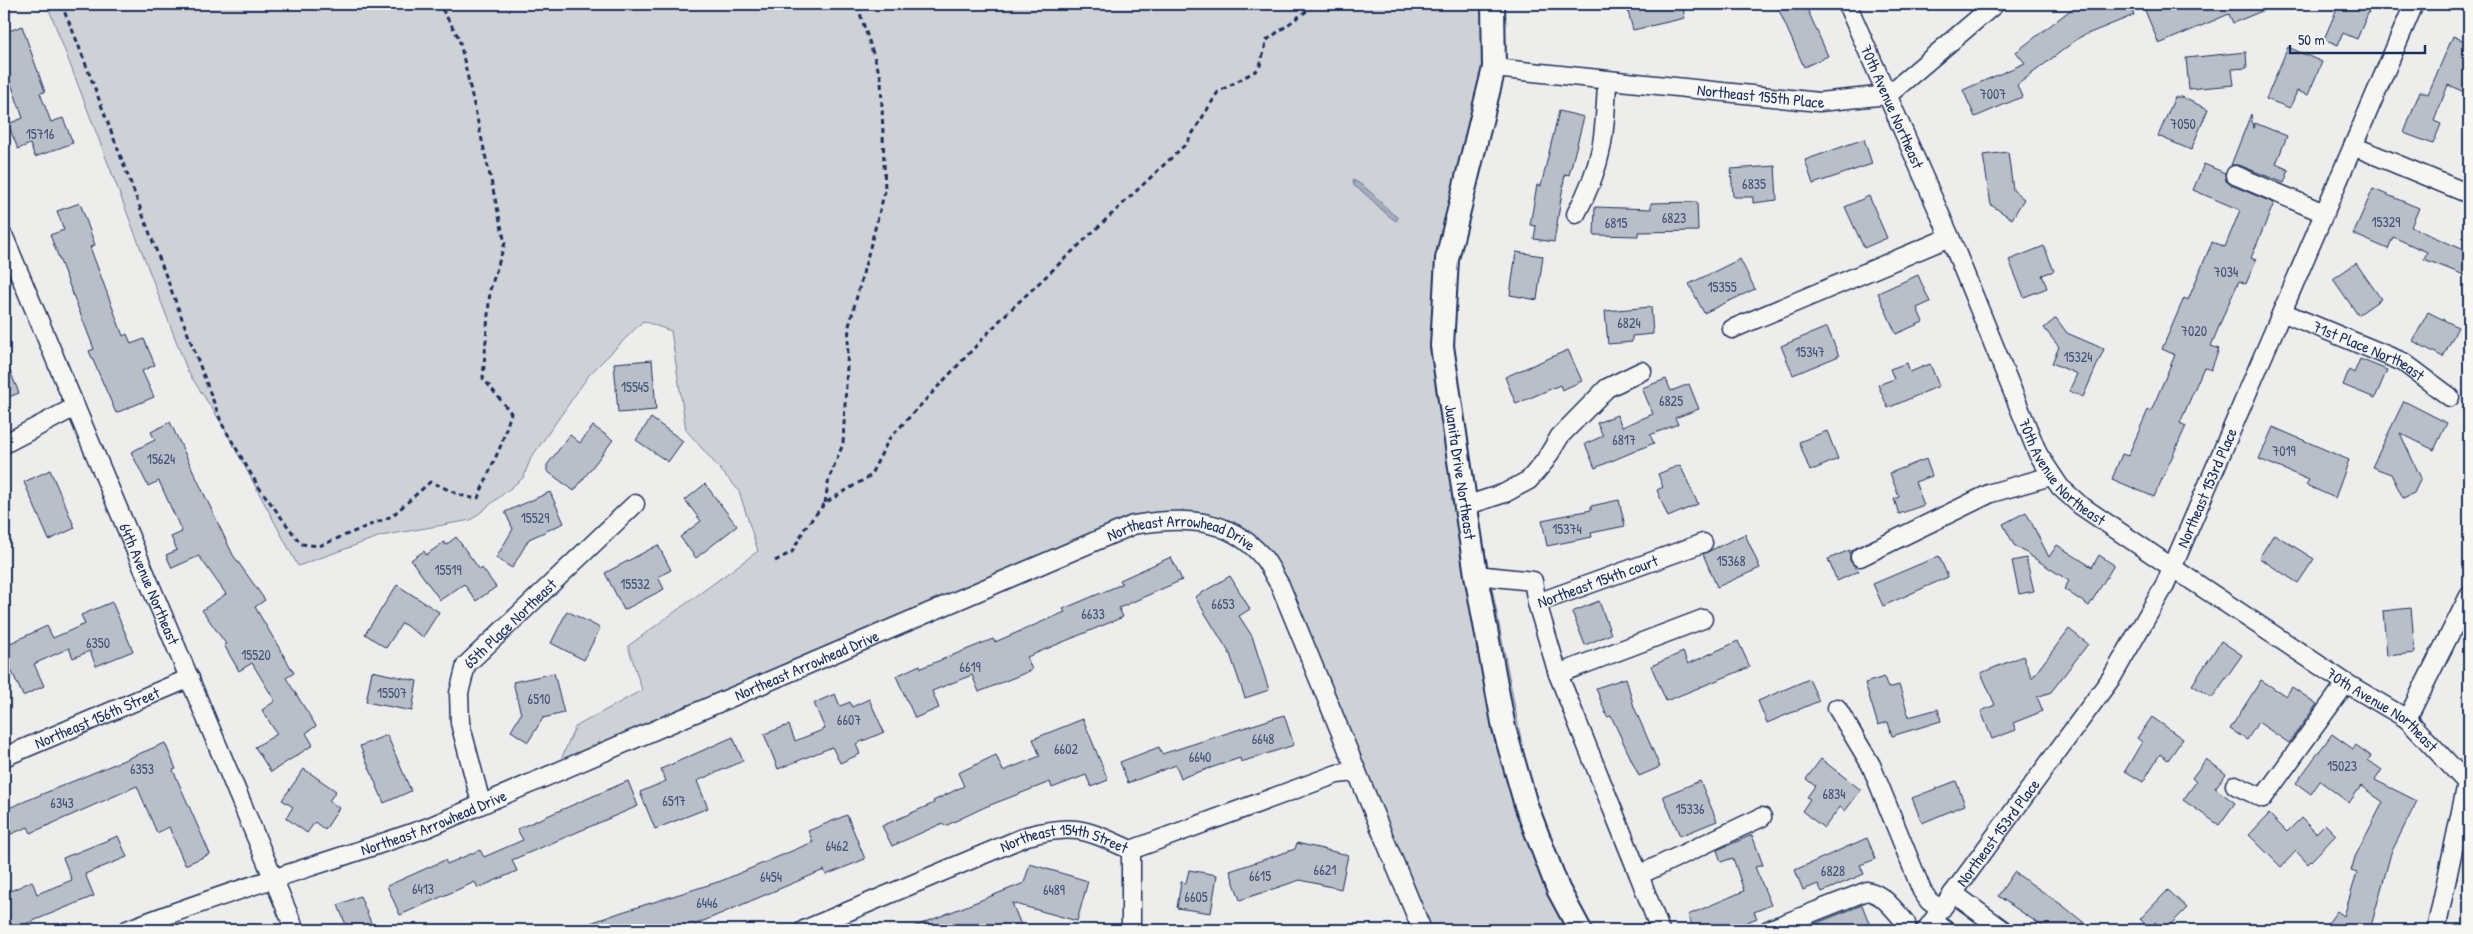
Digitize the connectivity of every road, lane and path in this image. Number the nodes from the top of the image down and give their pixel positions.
1 (61, 4) edge
2 (439, 4) edge
3 (857, 4) edge
4 (1316, 4) edge
5 (1493, 4) edge
6 (1847, 4) edge
7 (1995, 4) edge
8 (2414, 4) edge
9 (1494, 68) junction
10 (1607, 81) junction
11 (1888, 95) junction
12 (2354, 146) junction
13 (2235, 175) dead end
14 (2469, 194) edge
15 (2324, 213) junction
16 (1576, 214) dead end
17 (1950, 236) junction
18 (4, 237) edge
19 (2282, 312) junction
20 (1732, 329) dead end
21 (1642, 372) dead end
22 (2450, 397) dead end
23 (75, 407) junction
24 (4, 444) edge
25 (2051, 476) junction
26 (635, 504) dead end
27 (825, 504) junction
28 (1465, 506) junction
29 (1704, 543) dead end
30 (1860, 557) dead end
31 (775, 561) dead end
32 (2173, 567) junction
33 (1476, 575) junction
34 (2469, 596) edge
35 (1537, 603) junction
36 (1703, 619) dead end
37 (1558, 674) junction
38 (190, 678) junction
39 (2346, 683) junction
40 (1837, 708) dead end
41 (2407, 720) junction
42 (4, 757) edge
43 (1356, 772) junction
44 (2468, 783) edge
45 (2235, 785) dead end
46 (481, 803) junction
47 (1762, 817) dead end
48 (1131, 850) junction
49 (1639, 875) junction
50 (274, 879) junction
51 (1953, 893) junction
52 (1936, 923) edge
53 (1904, 928) edge
54 (127, 930) edge
55 (295, 930) edge
56 (804, 930) edge
57 (1131, 930) edge
58 (1422, 930) edge
59 (1580, 930) edge
60 (1660, 930) edge
61 (1768, 930) edge
62 (2003, 930) edge
63 (2436, 930) edge

1 - 2 path
3 - 27 path
4 - 27 path
5 - 9 main road, Juanita Drive Northeast
6 - 11 street, 70th Avenue Northeast
7 - 11 street
8 - 12 street, Northeast 153rd Place
9 - 10 street, Northeast 155th Place
9 - 28 main road, Juanita Drive Northeast
10 - 11 street, Northeast 155th Place
10 - 16 street
11 - 17 street, 70th Avenue Northeast
12 - 14 street
12 - 15 street, Northeast 153rd Place
13 - 15 street
15 - 19 street, Northeast 153rd Place
17 - 20 street
17 - 25 street, 70th Avenue Northeast
18 - 23 street, 64th Avenue Northeast
19 - 22 street, 71st Place Northeast
19 - 32 street, Northeast 153rd Place
21 - 28 street
23 - 24 street
23 - 38 street, 64th Avenue Northeast
25 - 30 street
25 - 32 street, 70th Avenue Northeast
26 - 46 street, 65th Place Northeast
27 - 31 path
28 - 33 main road, Juanita Drive Northeast
29 - 35 street, Northeast 154th court
32 - 39 street, 70th Avenue Northeast
32 - 51 street, Northeast 153rd Place
33 - 35 street, Northeast 154th court
33 - 59 main road, Juanita Drive Northeast
34 - 41 street
35 - 37 street
36 - 37 street
37 - 49 street
38 - 42 street, Northeast 156th Street
38 - 50 street, 64th Avenue Northeast
39 - 41 street, 70th Avenue Northeast
39 - 45 street
40 - 52 street
41 - 44 street, 70th Avenue Northeast
43 - 46 street, Northeast Arrowhead Drive
43 - 48 street, Northeast 154th Street
43 - 58 street, Northeast Arrowhead Drive
44 - 63 street
46 - 50 street, Northeast Arrowhead Drive
47 - 49 street
48 - 56 street, Northeast 154th Street
48 - 57 street
49 - 60 street
50 - 54 street, Northeast Arrowhead Drive
50 - 55 street, 64th Avenue Northeast
51 - 52 street, Northeast 153rd Place
51 - 62 street
53 - 61 street

